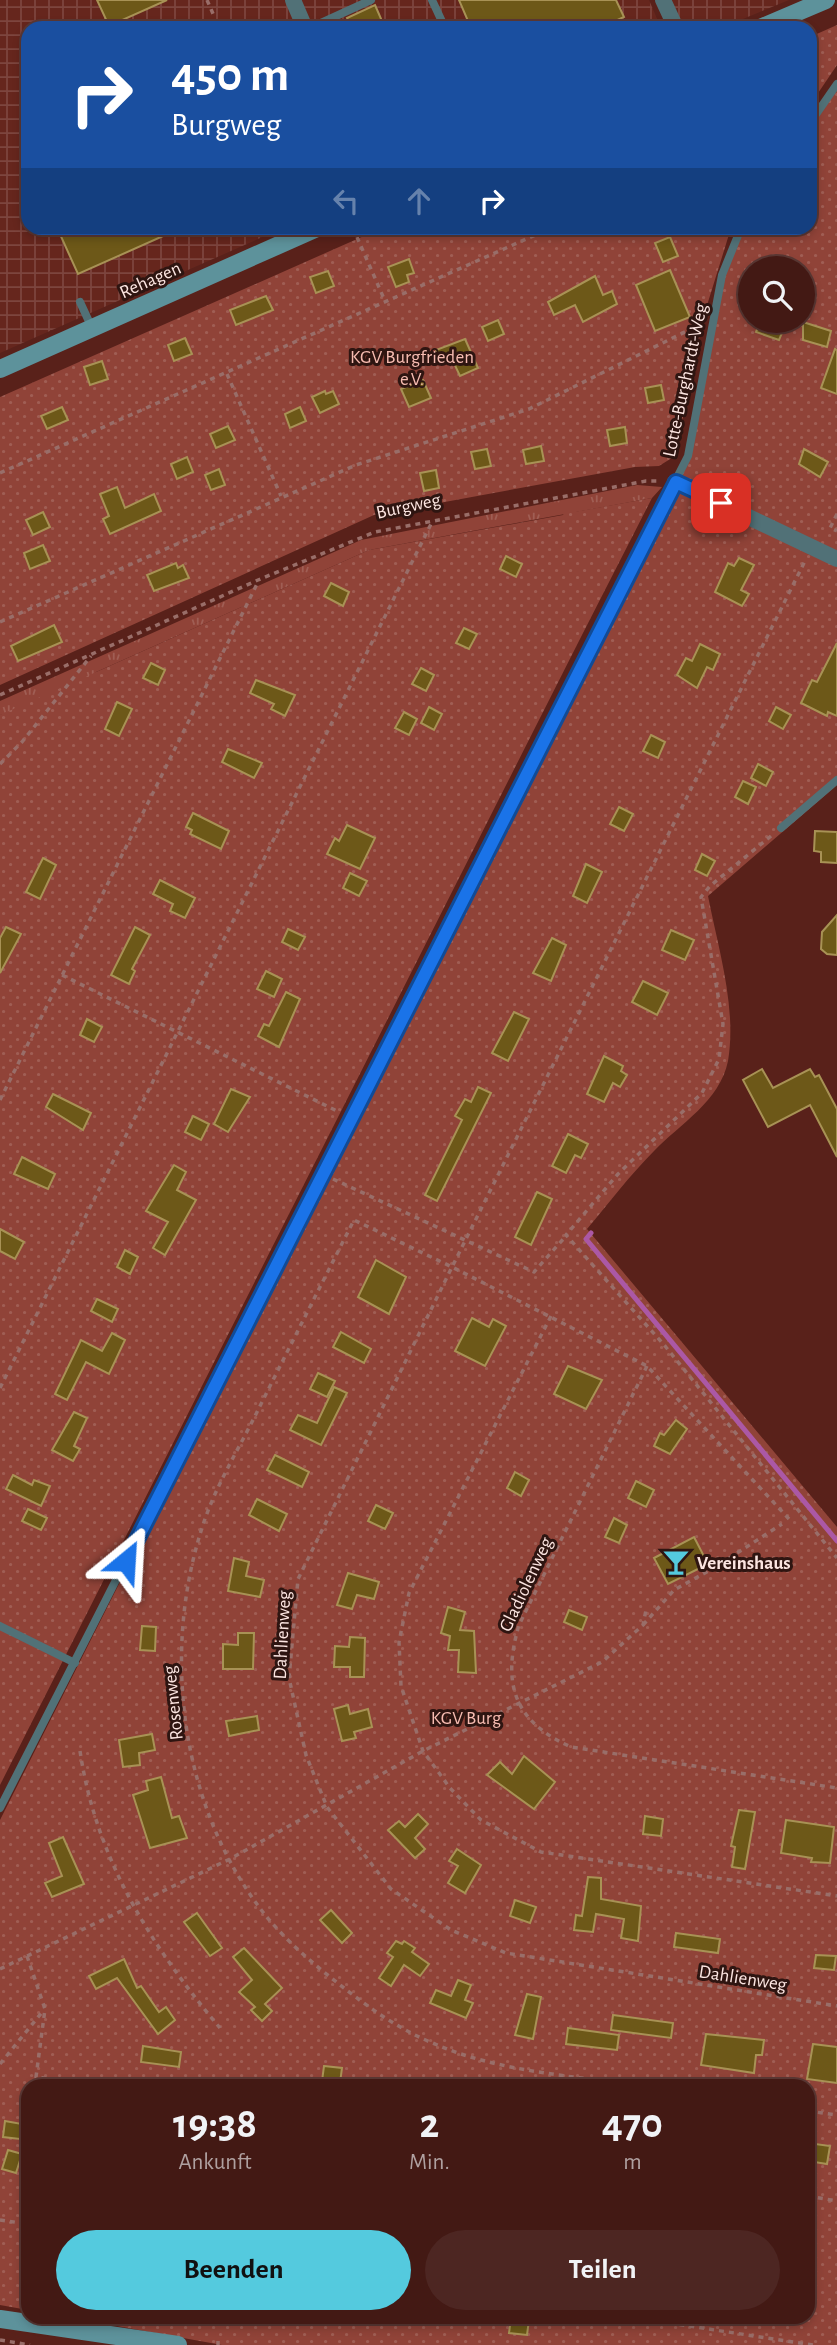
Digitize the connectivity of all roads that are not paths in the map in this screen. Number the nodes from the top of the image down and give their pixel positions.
1 (293, 0) edge
2 (371, 0) edge
3 (432, 0) edge
4 (663, 0) edge
5 (826, 0) edge
6 (304, 21) edge
7 (323, 21) edge
8 (442, 21) edge
9 (673, 21) edge
10 (776, 21) edge
11 (837, 83) edge
12 (817, 113) edge
13 (301, 235) edge
14 (738, 235) edge
15 (80, 302) dead end
16 (92, 328) junction
17 (0, 369) edge
18 (676, 482) junction
19 (837, 559) edge
20 (837, 780) edge
21 (781, 828) road end
22 (0, 1626) edge
23 (75, 1663) junction
24 (0, 1808) edge
25 (0, 2319) edge
26 (21, 2322) edge
27 (34, 2324) edge
28 (178, 2345) edge

1 - 6 street
2 - 7 lane
3 - 8 lane
4 - 9 street
5 - 10 street
11 - 12 lane
13 - 16 street, Rehagen
14 - 18 lane, Lotte-Burghardt-Weg
15 - 16 lane
16 - 17 street, Rehagen
18 - 19 street
18 - 23 lane, Lotte-Burghardt-Weg
20 - 21 lane
22 - 23 lane
23 - 24 lane, Lotte-Burghardt-Weg
25 - 26 street
27 - 28 street

